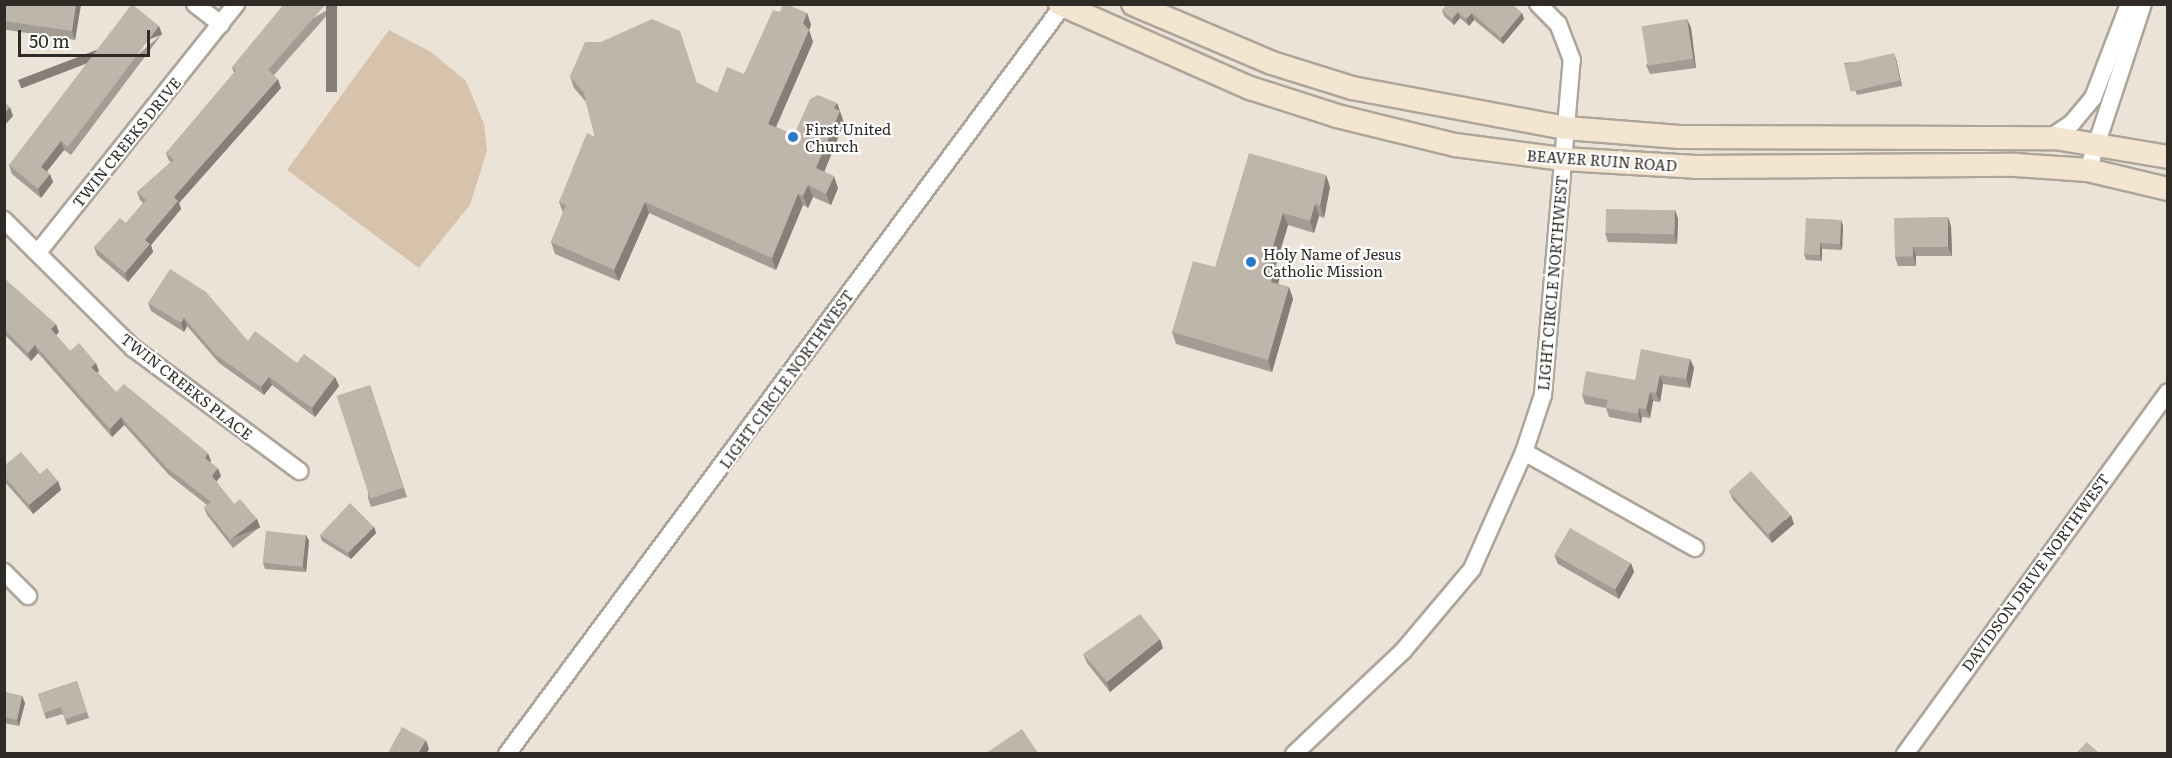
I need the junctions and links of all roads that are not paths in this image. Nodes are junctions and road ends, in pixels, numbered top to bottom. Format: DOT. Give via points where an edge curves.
graph roads {
  1 [pos="195,4"];
  2 [pos="236,4"];
  3 [pos="1133,4"];
  4 [pos="1538,4"];
  5 [pos="2128,4"];
  6 [pos="2143,4"];
  7 [pos="1063,5"];
  8 [pos="221,24"];
  9 [pos="1566,128"];
  10 [pos="2050,138"];
  11 [pos="2095,142"];
  12 [pos="2168,157"];
  13 [pos="1563,159"];
  14 [pos="2088,170"];
  15 [pos="2168,189"];
  16 [pos="4,220"];
  17 [pos="39,251"];
  18 [pos="2168,392"];
  19 [pos="1524,452"];
  20 [pos="298,471"];
  21 [pos="1695,548"];
  22 [pos="4,572"];
  23 [pos="28,596"];
  24 [pos="507,753"];
  25 [pos="1294,753"];
  26 [pos="1905,753"];
  1 -- 8 [label="street"];
  2 -- 8 [label="street, TWIN CREEKS DRIVE"];
  3 -- 9 [label="main road, BEAVER RUIN ROAD" via="1261,58 1352,88"];
  4 -- 9 [label="street, LIGHT CIRCLE NORTHWEST" via="1558,24 1572,60"];
  5 -- 10 [label="street" via="2093,98 2072,123"];
  6 -- 11 [label="street"];
  7 -- 13 [label="main road, BEAVER RUIN ROAD" via="1250,88 1337,116 1455,145"];
  7 -- 24 [label="street, LIGHT CIRCLE NORTHWEST"];
  8 -- 17 [label="street, TWIN CREEKS DRIVE"];
  9 -- 10 [label="main road, BEAVER RUIN ROAD" via="1680,137"];
  9 -- 13 [label="street, LIGHT CIRCLE NORTHWEST"];
  10 -- 11 [label="main road, BEAVER RUIN ROAD"];
  11 -- 12 [label="main road, BEAVER RUIN ROAD"];
  11 -- 14 [label="street"];
  13 -- 14 [label="main road, BEAVER RUIN ROAD" via="1696,167 2015,165"];
  13 -- 19 [label="street, LIGHT CIRCLE NORTHWEST" via="1543,395"];
  14 -- 15 [label="main road, BEAVER RUIN ROAD"];
  16 -- 17 [label="street, TWIN CREEKS PLACE"];
  17 -- 20 [label="street, TWIN CREEKS PLACE" via="133,348"];
  18 -- 26 [label="street, DAVIDSON DRIVE NORTHWEST"];
  19 -- 21 [label="street"];
  19 -- 25 [label="street, LIGHT CIRCLE NORTHWEST" via="1472,569 1402,651"];
  22 -- 23 [label="street"];
}
